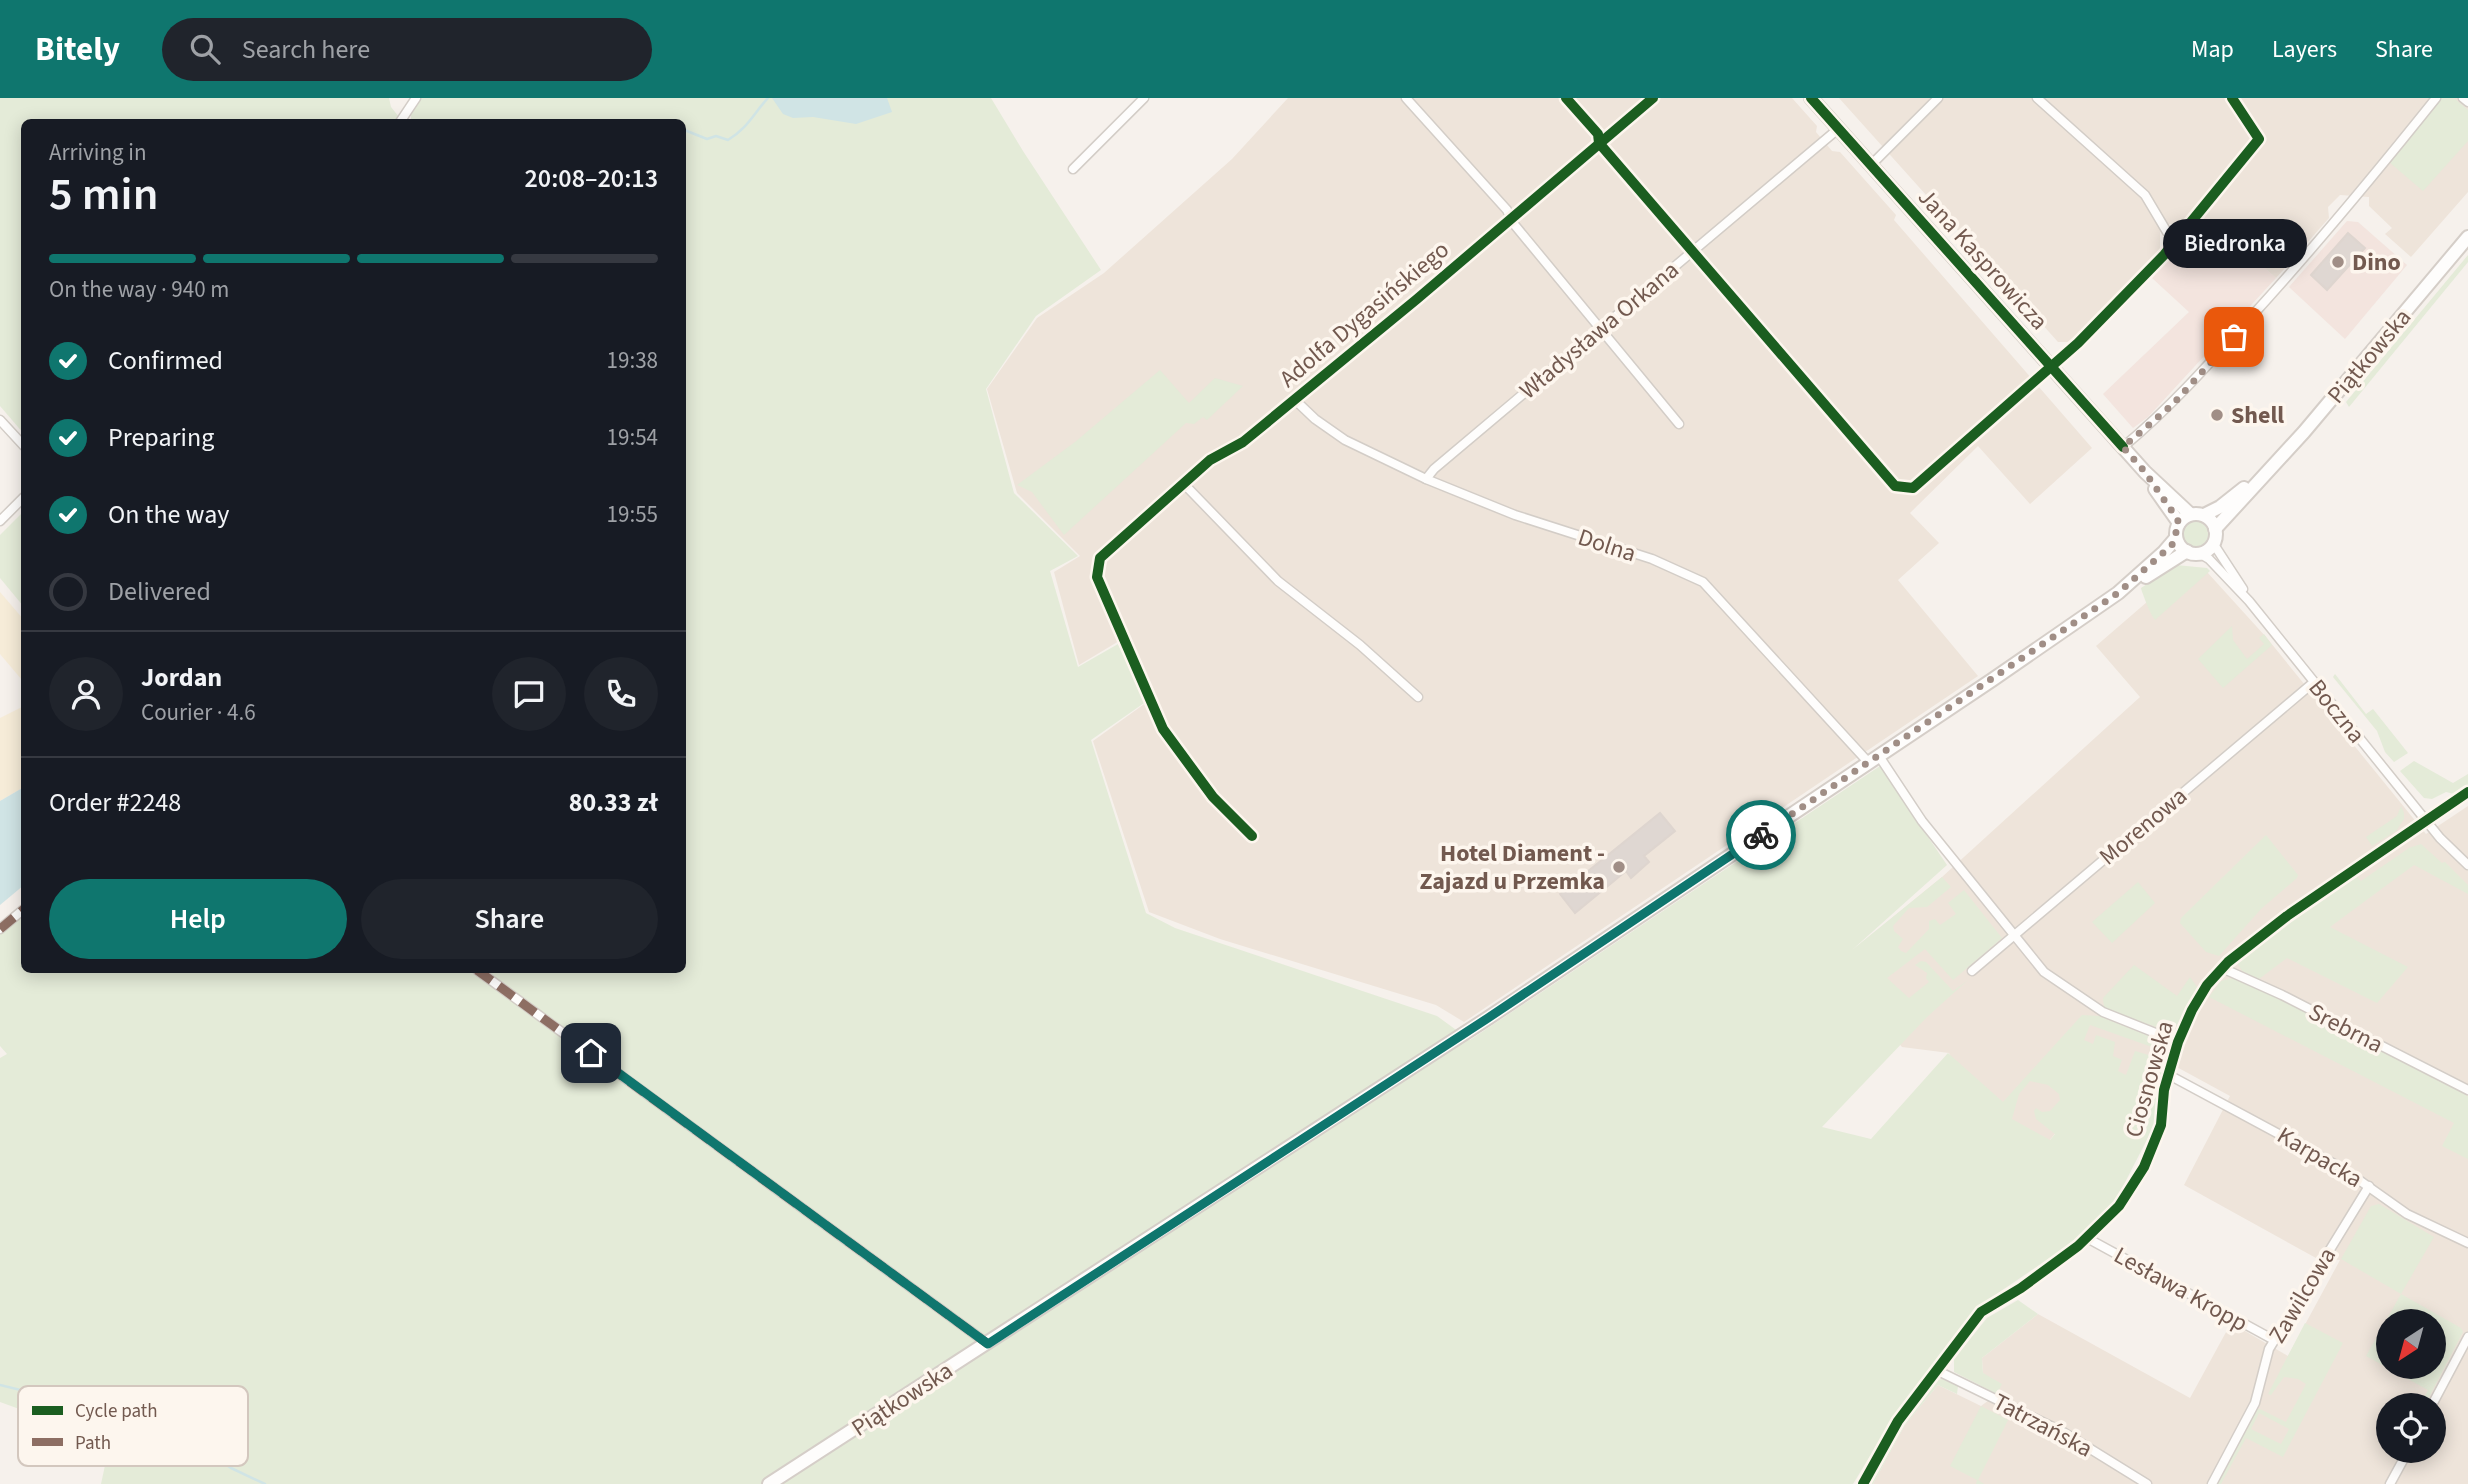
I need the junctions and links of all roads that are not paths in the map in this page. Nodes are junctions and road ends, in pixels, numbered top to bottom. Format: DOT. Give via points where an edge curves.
graph roads {
  1 [pos="1144,98"];
  2 [pos="1406,98"];
  3 [pos="1566,98"];
  4 [pos="1653,98"];
  5 [pos="1811,98"];
  6 [pos="1938,98"];
  7 [pos="2037,98"];
  8 [pos="2232,98"];
  9 [pos="2436,98"];
  10 [pos="2463,98"];
  11 [pos="414,99"];
  12 [pos="2468,102"];
  13 [pos="402,119"];
  14 [pos="1838,129"];
  15 [pos="1598,143"];
  16 [pos="1871,165"];
  17 [pos="1073,169"];
  18 [pos="1510,219"];
  19 [pos="2468,237"];
  20 [pos="2176,240"];
  21 [pos="1692,254"];
  22 [pos="1601,330"];
  23 [pos="2051,366"];
  24 [pos="1294,399"];
  25 [pos="0,420"];
  26 [pos="1679,424"];
  27 [pos="21,443"];
  28 [pos="2123,447"];
  29 [pos="2266,471"];
  30 [pos="2145,472"];
  31 [pos="1426,479"];
  32 [pos="1185,485"];
  33 [pos="21,500"];
  34 [pos="2197,515"];
  35 [pos="0,521"];
  36 [pos="2179,523"];
  37 [pos="2215,528"];
  38 [pos="2176,538"];
  39 [pos="2213,543"];
  40 [pos="2193,552"];
  41 [pos="2118,593"];
  42 [pos="2249,601"];
  43 [pos="2314,682"];
  44 [pos="1418,697"];
  45 [pos="1874,759"];
  46 [pos="2468,792"];
  47 [pos="2426,820"];
  48 [pos="1252,836"];
  49 [pos="2468,865"];
  50 [pos="21,912"];
  51 [pos="0,929"];
  52 [pos="2013,935"];
  53 [pos="2222,968"];
  54 [pos="1972,971"];
  55 [pos="481,973"];
  56 [pos="2178,1042"];
  57 [pos="2169,1075"];
  58 [pos="2468,1090"];
  59 [pos="2369,1186"];
  60 [pos="2087,1238"];
  61 [pos="2468,1243"];
  62 [pos="2468,1337"];
  63 [pos="2274,1340"];
  64 [pos="988,1344"];
  65 [pos="1936,1370"];
  66 [pos="2438,1393"];
  67 [pos="2401,1463"];
  68 [pos="769,1484"];
  69 [pos="1863,1484"];
  70 [pos="2147,1484"];
  71 [pos="2212,1484"];
  72 [pos="2390,1484"];
  1 -- 17 [label="street"];
  2 -- 18 [label="street" via="1507,210"];
  3 -- 15 [label="street" via="1598,134"];
  4 -- 15 [label="street, Adolfa Dygasińskiego"];
  5 -- 14 [label="main road, Jana Kasprowicza"];
  6 -- 16 [label="street"];
  7 -- 20 [label="street" via="2145,195"];
  8 -- 20 [label="street" via="2259,139"];
  9 -- 28 [label="street" via="2348,208 2224,349 2172,405"];
  10 -- 12 [label="street"];
  11 -- 13 [label="street"];
  14 -- 16 [label="main road, Jana Kasprowicza"];
  14 -- 21 [label="street, Władysława Orkana"];
  15 -- 18 [label="street, Adolfa Dygasińskiego"];
  15 -- 21 [label="street"];
  16 -- 23 [label="main road, Jana Kasprowicza"];
  18 -- 22 [label="street"];
  18 -- 24 [label="street, Adolfa Dygasińskiego"];
  19 -- 29 [label="main road, Piątkowska" via="2317,418"];
  20 -- 23 [label="street"];
  21 -- 22 [label="street, Władysława Orkana"];
  21 -- 23 [label="street" via="1895,486 1913,488"];
  22 -- 26 [label="street"];
  22 -- 31 [label="street, Władysława Orkana"];
  23 -- 28 [label="main road, Jana Kasprowicza"];
  24 -- 31 [label="street, Dolna" via="1345,440"];
  24 -- 32 [label="street, Adolfa Dygasińskiego" via="1243,442 1210,460"];
  25 -- 27 [label="street"];
  28 -- 30 [label="main road, Jana Kasprowicza"];
  29 -- 34 [label="main road, Piątkowska" via="2220,507"];
  29 -- 37 [label="main road, Piątkowska"];
  30 -- 34 [label="main road, Jana Kasprowicza"];
  30 -- 36 [label="main road, Jana Kasprowicza"];
  31 -- 45 [label="street, Dolna" via="1515,515 1652,559 1703,582"];
  32 -- 44 [label="street" via="1278,581"];
  32 -- 48 [label="street, Adolfa Dygasińskiego" via="1100,558 1097,577 1163,729 1213,797"];
  33 -- 35 [label="street"];
  34 -- 36 [label="main road"];
  34 -- 37 [label="main road"];
  36 -- 38 [label="main road"];
  37 -- 39 [label="main road"];
  38 -- 40 [label="main road"];
  38 -- 41 [label="main road, Piątkowska"];
  39 -- 40 [label="main road"];
  39 -- 42 [label="street, Boczna"];
  40 -- 41 [label="main road, Piątkowska"];
  40 -- 42 [label="street, Boczna" via="2209,559"];
  41 -- 45 [label="main road, Piątkowska"];
  42 -- 43 [label="street, Boczna"];
  43 -- 47 [label="street, Boczna"];
  43 -- 52 [label="street, Morenowa"];
  45 -- 52 [label="street, Dolna"];
  45 -- 64 [label="main road, Piątkowska"];
  46 -- 47 [label="street, Ciosnowska"];
  47 -- 49 [label="street, Boczna"];
  47 -- 53 [label="street, Ciosnowska" via="2300,906"];
  50 -- 51 [label="street"];
  52 -- 54 [label="street, Morenowa"];
  52 -- 56 [label="street, Dolna" via="2044,972 2076,997"];
  53 -- 56 [label="street, Ciosnowska" via="2192,1010"];
  53 -- 58 [label="street, Srebrna"];
  55 -- 64 [label="street"];
  56 -- 57 [label="street, Ciosnowska"];
  57 -- 59 [label="street, Karpacka"];
  57 -- 60 [label="street, Ciosnowska" via="2161,1125 2144,1167 2119,1206"];
  59 -- 61 [label="street, Karpacka" via="2407,1213"];
  59 -- 63 [label="street, Zawilcowa"];
  60 -- 63 [label="street, Lesława Kropp"];
  60 -- 65 [label="street, Ciosnowska" via="1981,1312"];
  62 -- 66 [label="street"];
  63 -- 71 [label="street, Zawilcowa" via="2255,1403"];
  64 -- 68 [label="main road, Piątkowska"];
  65 -- 69 [label="street, Ciosnowska" via="1898,1421"];
  65 -- 70 [label="street, Tatrzańska" via="2063,1432"];
  67 -- 72 [label="street"];
}
